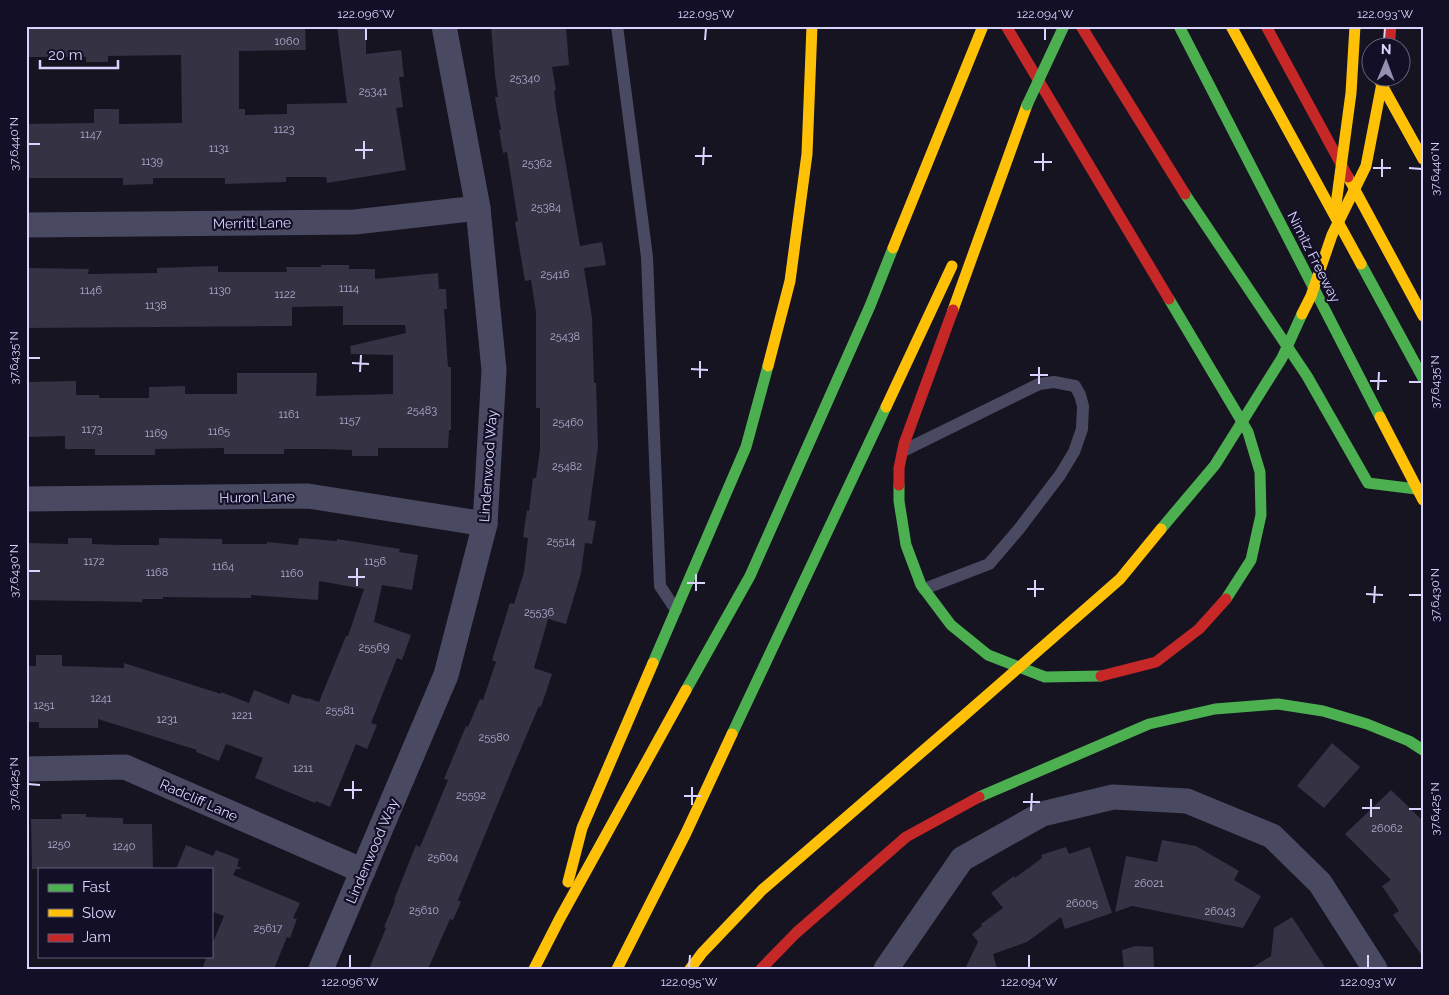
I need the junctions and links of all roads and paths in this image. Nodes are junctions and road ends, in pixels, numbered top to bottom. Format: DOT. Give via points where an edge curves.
graph roads {
  1 [pos="444,26"];
  2 [pos="617,26"];
  3 [pos="812,26"];
  4 [pos="983,26"];
  5 [pos="1006,26"];
  6 [pos="1064,26"];
  7 [pos="1080,26"];
  8 [pos="1179,26"];
  9 [pos="1232,26"];
  10 [pos="1266,26"];
  11 [pos="1351,26"];
  12 [pos="1355,26"];
  13 [pos="1362,47"];
  14 [pos="1381,88"];
  15 [pos="1384,88"];
  16 [pos="1027,105"];
  17 [pos="1423,159"];
  18 [pos="478,208"];
  19 [pos="972,222"];
  20 [pos="26,225"];
  21 [pos="1332,235"];
  22 [pos="956,258"];
  23 [pos="1423,316"];
  24 [pos="1423,378"];
  25 [pos="903,451"];
  26 [pos="1416,489"];
  27 [pos="26,499"];
  28 [pos="1423,500"];
  29 [pos="485,524"];
  30 [pos="924,589"];
  31 [pos="676,610"];
  32 [pos="1423,750"];
  33 [pos="26,768"];
  34 [pos="363,872"];
  35 [pos="559,920"];
  36 [pos="321,969"];
  37 [pos="534,969"];
  38 [pos="617,969"];
  39 [pos="690,969"];
  40 [pos="761,969"];
  41 [pos="886,969"];
  42 [pos="1375,969"];
  1 -- 18 [label="street, Lindenwood Way"];
  2 -- 31 [label="lane" via="647,257 660,586"];
  3 -- 31 [label="highway" via="807,154 790,281 746,447"];
  4 -- 35 [label="highway" via="870,306 750,576"];
  5 -- 30 [label="highway" via="1248,432 1260,472 1261,515 1251,560 1227,598 1199,629 1156,662 1105,676 1045,677 988,655 951,625"];
  6 -- 16 [label="highway, bridge"];
  7 -- 26 [label="highway" via="1201,220 1307,376 1368,483"];
  8 -- 26 [label="highway, Nimitz Freeway"];
  9 -- 24 [label="highway"];
  10 -- 23 [label="highway"];
  11 -- 13 [label="highway"];
  12 -- 21 [label="highway, bridge" via="1351,93"];
  14 -- 21 [label="highway, bridge" via="1366,166"];
  15 -- 17 [label="highway"];
  16 -- 19 [label="highway"];
  16 -- 25 [label="highway"];
  18 -- 20 [label="street, Merritt Lane" via="355,222"];
  18 -- 29 [label="street, Lindenwood Way" via="494,370"];
  21 -- 39 [label="highway, bridge" via="1311,296 1282,358 1215,466 1120,580 762,890"];
  22 -- 38 [label="highway" via="686,833"];
  25 -- 30 [label="highway" via="899,468 899,501 906,546"];
  25 -- 30 [label="lane" via="1039,384 1054,382 1075,386 1080,395 1082,429 1074,452 1019,529 989,564"];
  26 -- 28 [label="highway, Nimitz Freeway"];
  27 -- 29 [label="street, Huron Lane" via="308,496"];
  29 -- 34 [label="street, Lindenwood Way" via="446,675"];
  31 -- 35 [label="highway" via="582,828"];
  32 -- 40 [label="highway" via="1367,724 1323,711 1278,704 1215,709 1149,724 988,792 906,836 796,933"];
  33 -- 34 [label="street, Radcliff Lane" via="125,767"];
  34 -- 36 [label="street, Lindenwood Way"];
  35 -- 37 [label="highway"];
  41 -- 42 [label="street" via="962,859 1042,814 1114,797 1187,801 1272,836 1320,884"];
}
